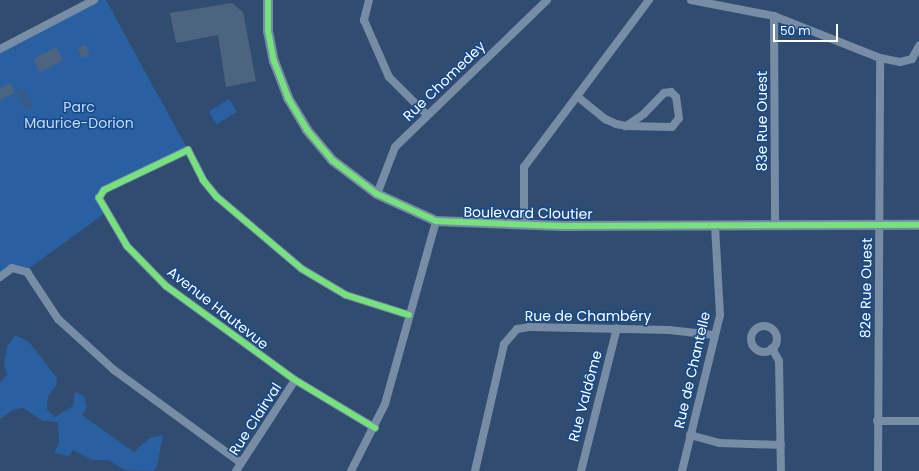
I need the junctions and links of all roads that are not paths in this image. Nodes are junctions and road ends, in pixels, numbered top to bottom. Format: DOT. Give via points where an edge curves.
graph roads {
  1 [pos="94,0"];
  2 [pos="268,0"];
  3 [pos="369,0"];
  4 [pos="547,0"];
  5 [pos="649,0"];
  6 [pos="691,0"];
  7 [pos="774,16"];
  8 [pos="919,46"];
  9 [pos="0,49"];
  10 [pos="880,58"];
  11 [pos="578,97"];
  12 [pos="427,115"];
  13 [pos="626,126"];
  14 [pos="377,194"];
  15 [pos="436,221"];
  16 [pos="524,223"];
  17 [pos="776,225"];
  18 [pos="880,225"];
  19 [pos="919,225"];
  20 [pos="715,226"];
  21 [pos="0,277"];
  22 [pos="409,315"];
  23 [pos="616,328"];
  24 [pos="714,335"];
  25 [pos="772,348"];
  26 [pos="295,380"];
  27 [pos="876,421"];
  28 [pos="919,421"];
  29 [pos="375,428"];
  30 [pos="690,435"];
  31 [pos="781,445"];
  32 [pos="241,463"];
  33 [pos="236,471"];
  34 [pos="351,471"];
  35 [pos="475,471"];
  36 [pos="581,471"];
  37 [pos="682,471"];
  38 [pos="781,471"];
  39 [pos="878,471"];
  1 -- 9 [label="street"];
  2 -- 14 [label="street, Boulevard Cloutier" via="268,31 274,61 288,98 307,130 332,160"];
  3 -- 12 [label="street" via="364,20 389,77"];
  4 -- 12 [label="street, Rue Chomedey"];
  5 -- 11 [label="street"];
  6 -- 7 [label="street"];
  7 -- 10 [label="street"];
  7 -- 17 [label="street, 83e Rue Ouest"];
  8 -- 10 [label="street" via="912,59 900,62"];
  10 -- 18 [label="street, 82e Rue Ouest"];
  11 -- 13 [label="street" via="604,119"];
  11 -- 16 [label="street" via="524,167"];
  12 -- 14 [label="street, Rue Chomedey" via="394,147"];
  13 -- 13 [label="street" via="672,127 678,118 676,97 671,92 664,93 644,114"];
  14 -- 15 [label="street, Boulevard Cloutier"];
  15 -- 16 [label="street, Boulevard Cloutier" via="480,225"];
  15 -- 22 [label="street"];
  16 -- 20 [label="street, Boulevard Cloutier" via="562,226"];
  17 -- 18 [label="street, Boulevard Cloutier"];
  17 -- 20 [label="street, Boulevard Cloutier"];
  18 -- 19 [label="street, Boulevard Cloutier"];
  18 -- 27 [label="street, 82e Rue Ouest"];
  20 -- 24 [label="street, Rue de Chantelle" via="720,315"];
  21 -- 32 [label="street" via="12,268 27,272 58,319 114,370"];
  22 -- 26 [label="street, Avenue Hautevue" via="346,296 302,269 217,197 203,180 188,150 104,190 98,198 100,204 127,246 166,286"];
  22 -- 29 [label="street" via="385,404"];
  23 -- 24 [label="street, Rue de Chambéry"];
  23 -- 35 [label="street, Rue de Chambéry" via="529,327 510,335 501,354"];
  23 -- 36 [label="street, Rue Valdôme"];
  24 -- 30 [label="street, Rue de Chantelle"];
  25 -- 31 [label="street" via="779,361"];
  26 -- 29 [label="street, Avenue Hautevue"];
  26 -- 32 [label="street, Rue Clairval"];
  27 -- 28 [label="street"];
  27 -- 39 [label="street, 82e Rue Ouest"];
  29 -- 34 [label="street"];
  30 -- 31 [label="street" via="719,443"];
  30 -- 37 [label="street, Rue de Chantelle"];
  31 -- 38 [label="street"];
  32 -- 33 [label="street, Rue Clairval"];
}
